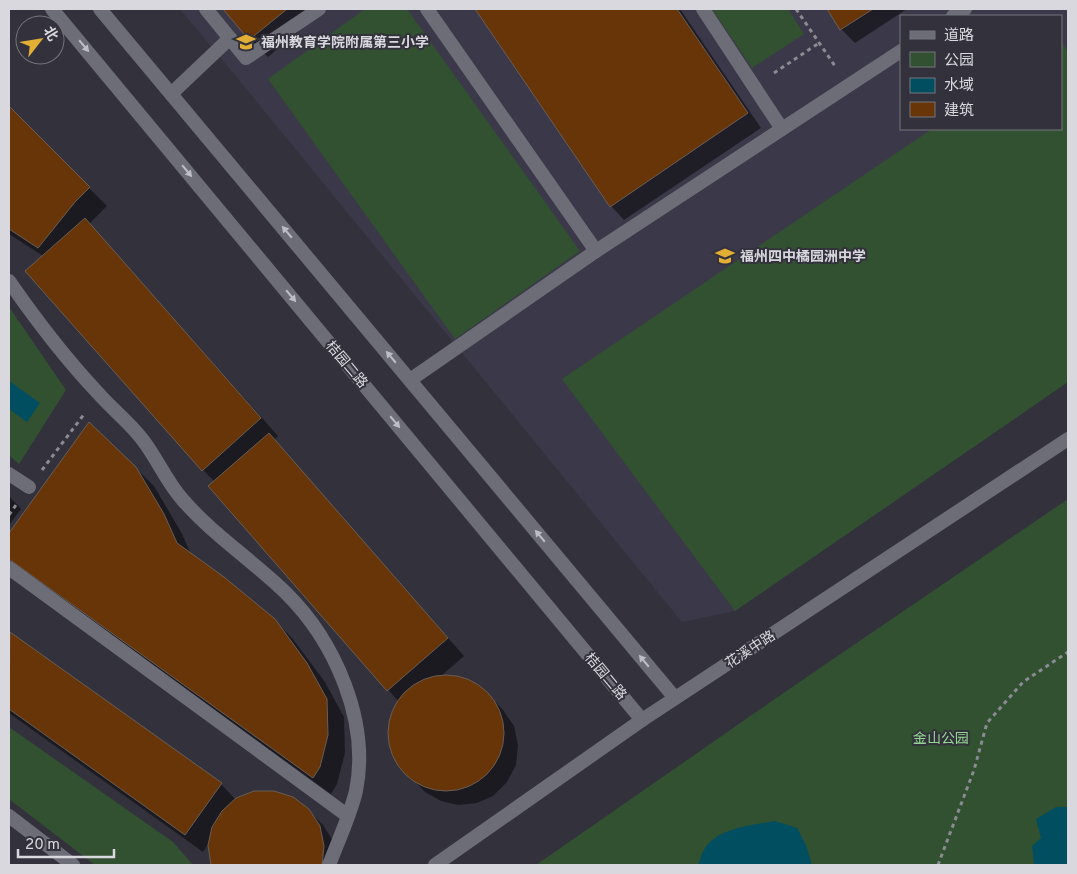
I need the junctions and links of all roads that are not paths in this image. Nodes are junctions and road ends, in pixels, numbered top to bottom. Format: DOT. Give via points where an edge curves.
graph roads {
  1 [pos="52,9"];
  2 [pos="100,9"];
  3 [pos="206,9"];
  4 [pos="319,9"];
  5 [pos="427,9"];
  6 [pos="703,9"];
  7 [pos="230,38"];
  8 [pos="900,52"];
  9 [pos="171,94"];
  10 [pos="782,129"];
  11 [pos="596,251"];
  12 [pos="9,281"];
  13 [pos="410,380"];
  14 [pos="1068,439"];
  15 [pos="9,474"];
  16 [pos="29,487"];
  17 [pos="9,568"];
  18 [pos="675,698"];
  19 [pos="642,720"];
  20 [pos="9,816"];
  21 [pos="348,816"];
  22 [pos="73,865"];
  23 [pos="329,865"];
  24 [pos="435,865"];
  1 -- 19 [label="street, 桔园二路, one-way"];
  2 -- 9 [label="street"];
  3 -- 7 [label="street"];
  4 -- 7 [label="street" via="246,58"];
  5 -- 11 [label="street"];
  6 -- 10 [label="street"];
  7 -- 9 [label="street"];
  8 -- 10 [label="street"];
  13 -- 9 [label="street, one-way"];
  10 -- 11 [label="street"];
  11 -- 13 [label="street"];
  12 -- 21 [label="street" via="55,345 143,439 181,498 286,593 314,624 330,649 353,707 359,736 360,763"];
  18 -- 13 [label="street, one-way"];
  14 -- 18 [label="street, 花溪中路"];
  15 -- 16 [label="street"];
  17 -- 21 [label="street"];
  18 -- 19 [label="street, 花溪中路"];
  19 -- 24 [label="street, 花溪中路"];
  20 -- 22 [label="street"];
  21 -- 23 [label="street"];
}
